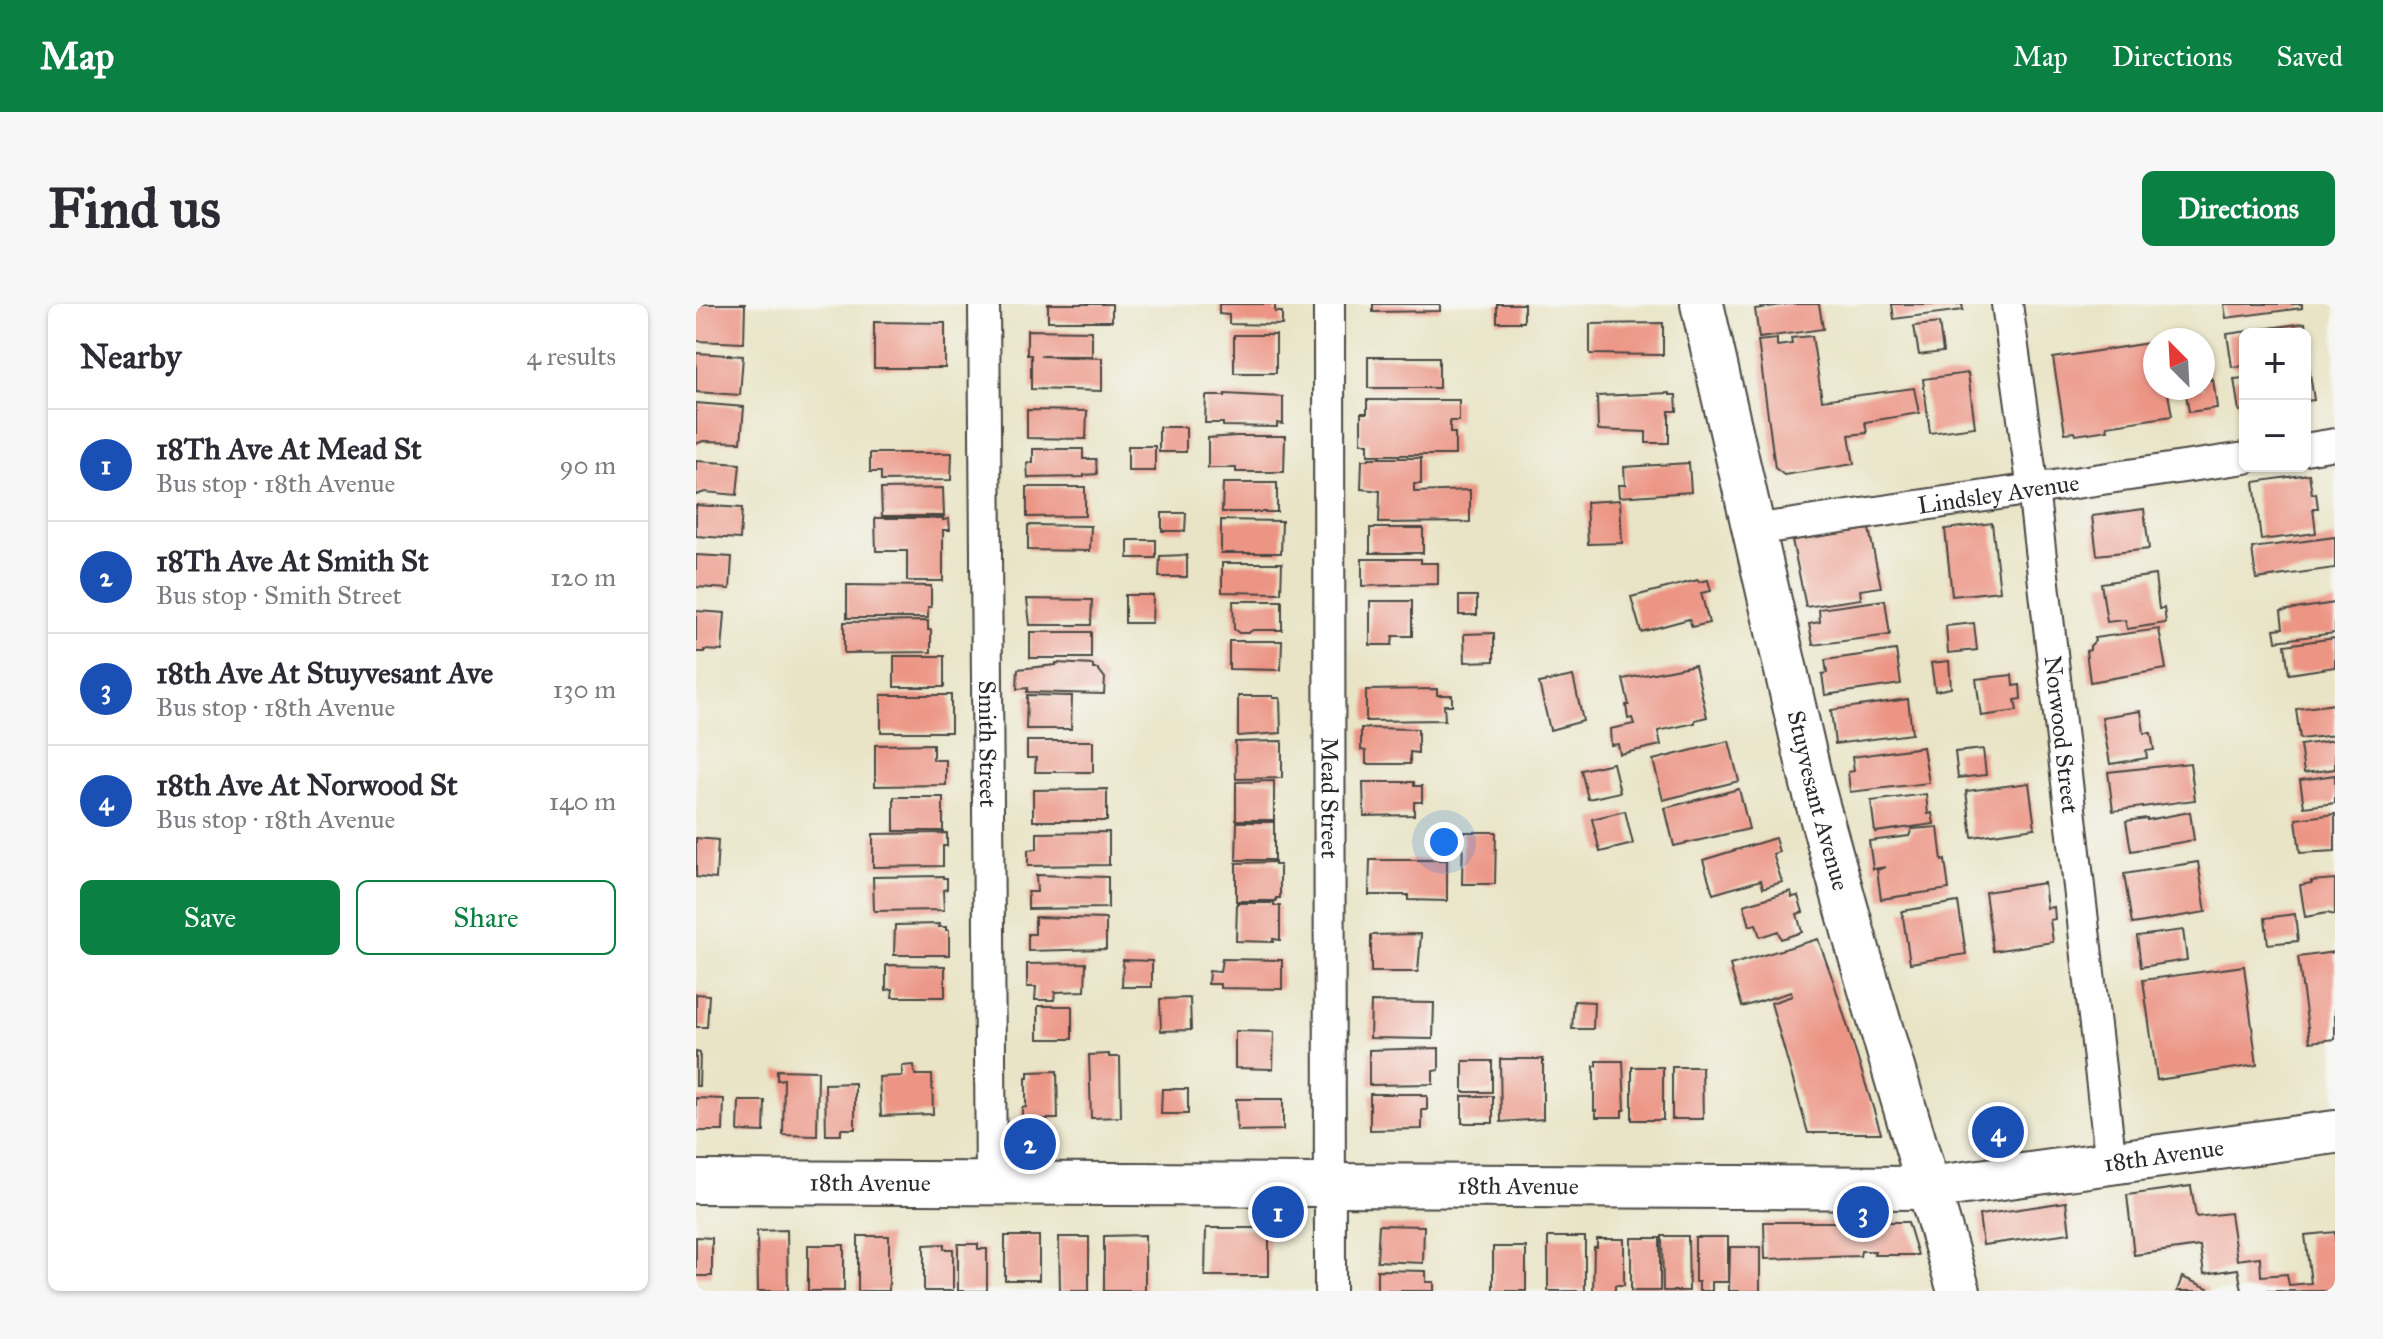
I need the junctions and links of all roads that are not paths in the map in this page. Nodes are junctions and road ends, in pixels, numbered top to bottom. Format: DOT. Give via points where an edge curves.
graph roads {
  1 [pos="984,304"];
  2 [pos="1329,304"];
  3 [pos="1702,304"];
  4 [pos="2007,304"];
  5 [pos="2335,444"];
  6 [pos="2311,448"];
  7 [pos="2239,459"];
  8 [pos="2033,489"];
  9 [pos="1753,530"];
  10 [pos="2335,1132"];
  11 [pos="2111,1164"];
  12 [pos="696,1182"];
  13 [pos="991,1183"];
  14 [pos="1330,1185"];
  15 [pos="1929,1188"];
  16 [pos="1330,1291"];
  17 [pos="1959,1291"];
  1 -- 13 [label="street, Smith Street"];
  2 -- 14 [label="street, Mead Street"];
  3 -- 9 [label="main road, Stuyvesant Avenue"];
  4 -- 8 [label="street, Norwood Street"];
  5 -- 6 [label="street"];
  7 -- 8 [label="street, Lindsley Avenue"];
  8 -- 9 [label="street, Lindsley Avenue"];
  8 -- 11 [label="street, Norwood Street"];
  9 -- 15 [label="main road, Stuyvesant Avenue" via="1812,784"];
  10 -- 11 [label="main road, 18th Avenue"];
  11 -- 15 [label="main road, 18th Avenue"];
  12 -- 13 [label="main road, 18th Avenue"];
  13 -- 14 [label="main road, 18th Avenue"];
  14 -- 15 [label="main road, 18th Avenue"];
  14 -- 16 [label="street, Mead Street"];
  15 -- 17 [label="main road, Stuyvesant Avenue"];
}
